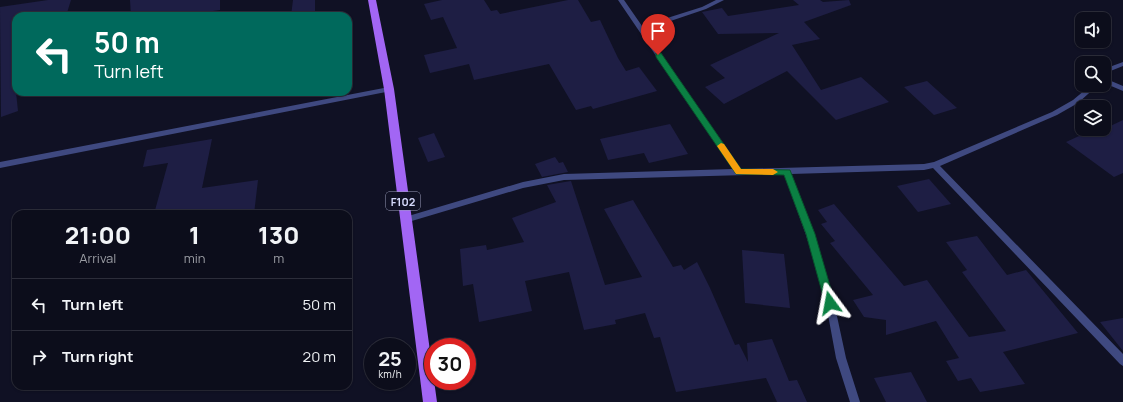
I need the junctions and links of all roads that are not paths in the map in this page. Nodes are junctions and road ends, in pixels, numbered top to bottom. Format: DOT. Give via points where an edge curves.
graph roads {
  1 [pos="372,0"];
  2 [pos="620,0"];
  3 [pos="721,0"];
  4 [pos="640,29"];
  5 [pos="1123,64"];
  6 [pos="1111,69"];
  7 [pos="1111,83"];
  8 [pos="389,89"];
  9 [pos="1123,89"];
  10 [pos="1088,92"];
  11 [pos="935,164"];
  12 [pos="0,165"];
  13 [pos="739,172"];
  14 [pos="787,172"];
  15 [pos="405,220"];
  16 [pos="1123,361"];
  17 [pos="430,402"];
  18 [pos="855,402"];
  1 -- 8 [label="main road, F102"];
  2 -- 4 [label="street"];
  3 -- 4 [label="street"];
  4 -- 13 [label="street"];
  5 -- 6 [label="street"];
  7 -- 9 [label="street"];
  8 -- 12 [label="street"];
  8 -- 15 [label="main road, F102"];
  10 -- 11 [label="street" via="1064,109 1040,121"];
  11 -- 14 [label="street" via="896,169"];
  11 -- 16 [label="street"];
  13 -- 14 [label="street"];
  13 -- 15 [label="street" via="564,177 523,185"];
  14 -- 18 [label="street" via="826,286 841,358"];
  15 -- 17 [label="main road, F102"];
}
